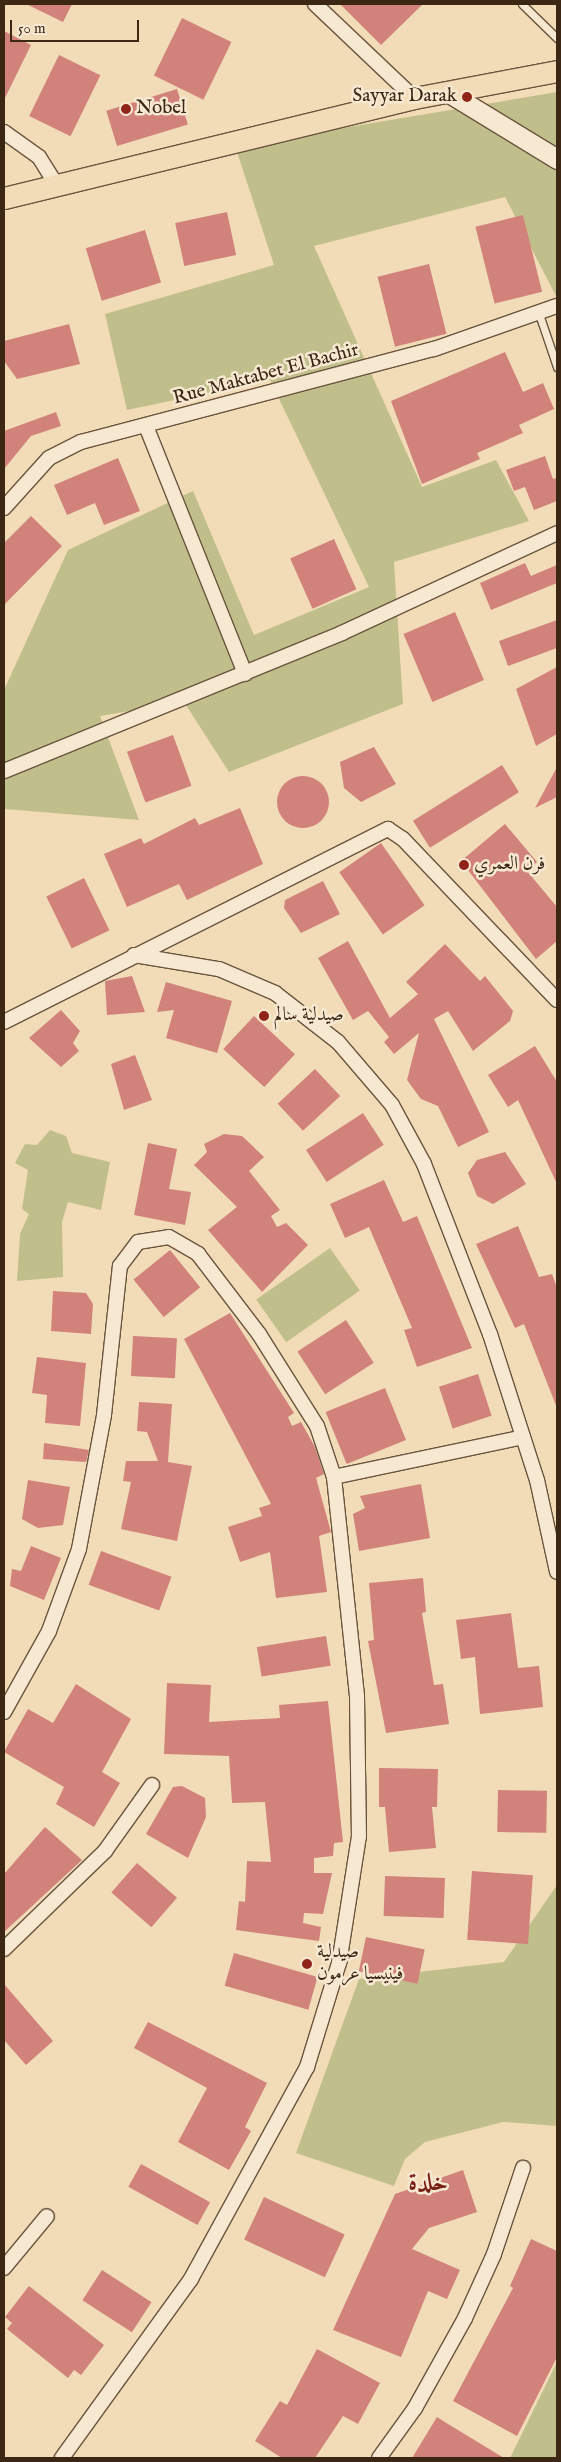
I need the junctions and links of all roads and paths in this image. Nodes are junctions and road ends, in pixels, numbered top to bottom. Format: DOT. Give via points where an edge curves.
graph roads {
  1 [pos="312,4"];
  2 [pos="522,4"];
  3 [pos="557,38"];
  4 [pos="557,71"];
  5 [pos="450,93"];
  6 [pos="414,98"];
  7 [pos="4,132"];
  8 [pos="557,159"];
  9 [pos="55,183"];
  10 [pos="4,198"];
  11 [pos="557,306"];
  12 [pos="539,314"];
  13 [pos="557,367"];
  14 [pos="146,426"];
  15 [pos="4,508"];
  16 [pos="557,533"];
  17 [pos="245,674"];
  18 [pos="4,771"];
  19 [pos="134,955"];
  20 [pos="557,1000"];
  21 [pos="4,1022"];
  22 [pos="524,1437"];
  23 [pos="334,1477"];
  24 [pos="557,1572"];
  25 [pos="4,1712"];
  26 [pos="152,1785"];
  27 [pos="4,1949"];
  28 [pos="523,2168"];
  29 [pos="47,2216"];
  30 [pos="4,2268"];
  31 [pos="62,2458"];
  32 [pos="379,2458"];
  1 -- 6 [label="street"];
  2 -- 3 [label="lane"];
  4 -- 5 [label="main road"];
  5 -- 6 [label="main road"];
  5 -- 8 [label="street"];
  6 -- 9 [label="main road"];
  7 -- 9 [label="street" via="39,157"];
  9 -- 10 [label="main road"];
  11 -- 12 [label="street, Rue Maktabet El Bachir"];
  12 -- 13 [label="lane"];
  12 -- 14 [label="street, Rue Maktabet El Bachir" via="434,349"];
  14 -- 15 [label="street, Rue Maktabet El Bachir" via="62,450 26,478"];
  14 -- 17 [label="street"];
  16 -- 17 [label="street"];
  17 -- 18 [label="street"];
  19 -- 20 [label="street" via="388,829 403,839"];
  19 -- 21 [label="street"];
  19 -- 22 [label="street" via="219,969 274,993 338,1042 392,1105 424,1164 487,1326"];
  22 -- 23 [label="street"];
  22 -- 24 [label="street"];
  23 -- 25 [label="street" via="317,1426 285,1373 198,1254 169,1237 138,1242 120,1266 104,1415 79,1549 49,1631"];
  23 -- 31 [label="street" via="357,1696 360,1778 350,1912 328,2007 307,2066 191,2279"];
  26 -- 27 [label="street" via="105,1851"];
  28 -- 32 [label="street" via="480,2287 431,2381"];
  29 -- 30 [label="street"];
}
